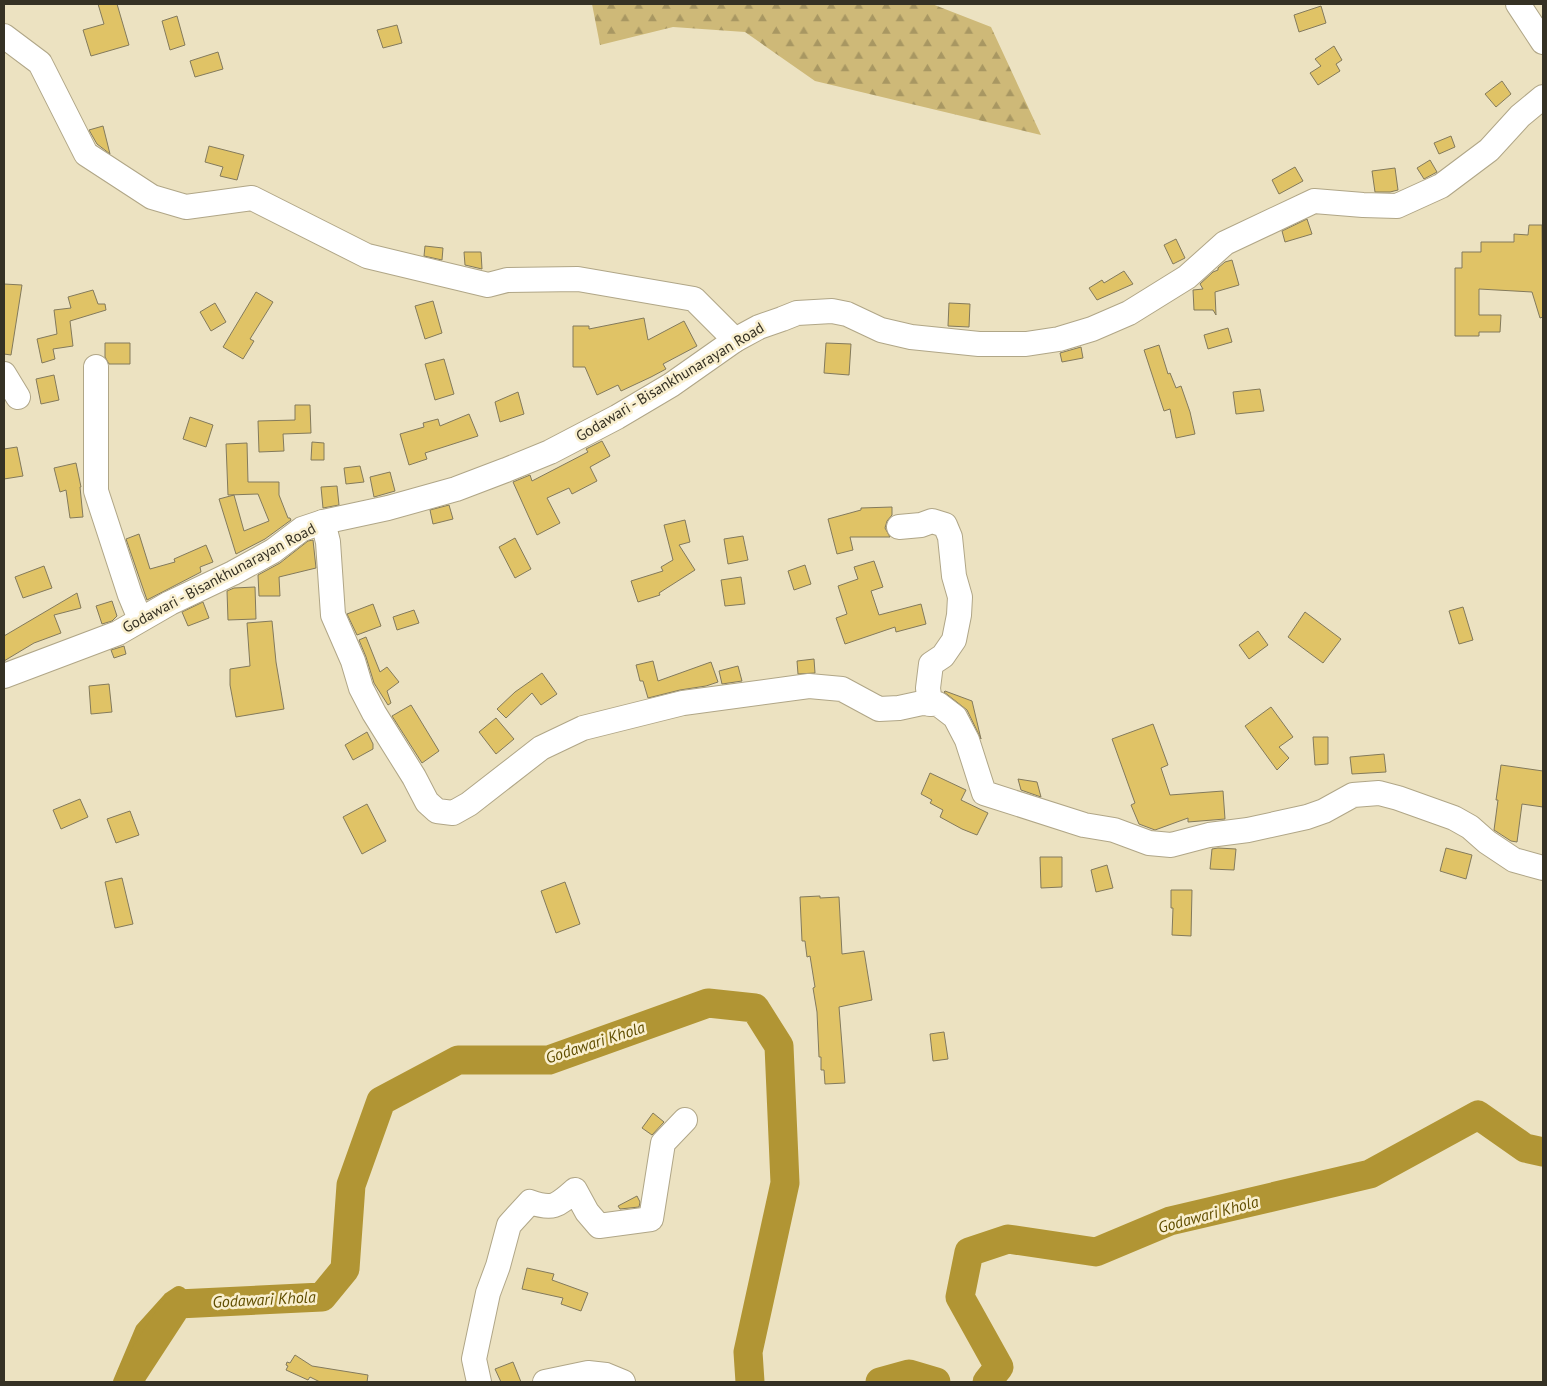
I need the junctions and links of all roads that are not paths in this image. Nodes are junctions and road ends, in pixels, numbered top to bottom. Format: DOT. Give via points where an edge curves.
graph roads {
  1 [pos="1518,4"];
  2 [pos="4,36"];
  3 [pos="1543,42"];
  4 [pos="1543,97"];
  5 [pos="735,340"];
  6 [pos="96,366"];
  7 [pos="4,374"];
  8 [pos="18,397"];
  9 [pos="322,522"];
  10 [pos="899,527"];
  11 [pos="140,619"];
  12 [pos="4,676"];
  13 [pos="930,704"];
  14 [pos="1543,868"];
  15 [pos="685,1120"];
  16 [pos="479,1382"];
  17 [pos="545,1382"];
  18 [pos="622,1382"];
  1 -- 3 [label="street"];
  2 -- 5 [label="street" via="40,64 86,154 152,198 186,207 252,198 367,256 488,285 507,280 578,279 694,299"];
  4 -- 5 [label="street, Godawari - Bisankhunarayan Road" via="1520,116 1489,150 1441,186 1397,206 1314,201 1225,243 1187,277 1129,313 1084,332 1026,344 979,344 911,337 881,330 847,314 832,311 797,314"];
  5 -- 9 [label="street, Godawari - Bisankhunarayan Road" via="625,412 550,452 456,489"];
  6 -- 11 [label="street" via="96,491"];
  7 -- 8 [label="street"];
  9 -- 11 [label="street, Godawari - Bisankhunarayan Road" via="302,529 273,551"];
  9 -- 13 [label="street" via="328,542 333,615 353,661 360,688 427,802 437,811 453,813 469,804 541,748 583,728 683,703 809,686 842,689 879,709"];
  10 -- 13 [label="street" via="932,521 945,525 950,537 960,597 959,616 954,640 944,656 931,664"];
  11 -- 12 [label="street, Godawari - Bisankhunarayan Road" via="111,636"];
  13 -- 14 [label="street" via="938,704 955,717 967,740 984,793 1149,843 1171,844 1248,830 1307,817 1354,795 1379,793 1454,818 1470,826 1514,860"];
  15 -- 16 [label="street" via="662,1144 651,1220 599,1226 586,1212 575,1190 562,1202 545,1207 530,1202 509,1225 488,1293 474,1358"];
  17 -- 18 [label="street" via="588,1373 606,1375"];
}
